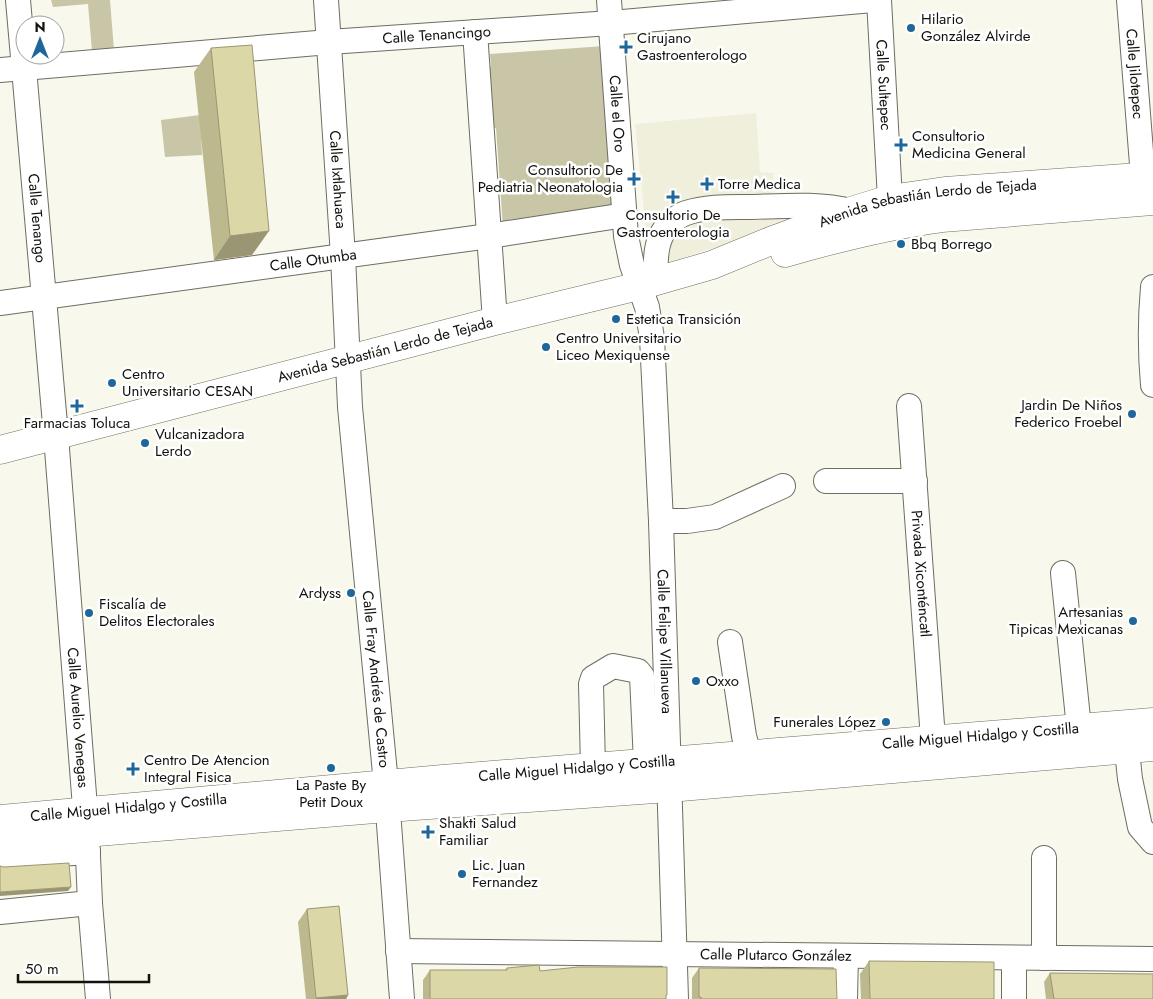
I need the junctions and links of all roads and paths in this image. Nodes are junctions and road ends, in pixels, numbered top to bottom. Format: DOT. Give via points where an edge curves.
graph roads {
  1 [pos="18,0"];
  2 [pos="326,0"];
  3 [pos="873,0"];
  4 [pos="879,0"];
  5 [pos="1128,0"];
  6 [pos="610,12"];
  7 [pos="475,32"];
  8 [pos="329,42"];
  9 [pos="24,68"];
  10 [pos="0,70"];
  11 [pos="1150,185"];
  12 [pos="890,199"];
  13 [pos="851,211"];
  14 [pos="626,215"];
  15 [pos="489,236"];
  16 [pos="343,256"];
  17 [pos="712,265"];
  18 [pos="647,283"];
  19 [pos="1153,287"];
  20 [pos="45,297"];
  21 [pos="0,303"];
  22 [pos="496,321"];
  23 [pos="348,360"];
  24 [pos="1153,385"];
  25 [pos="909,406"];
  26 [pos="56,436"];
  27 [pos="0,450"];
  28 [pos="826,481"];
  29 [pos="914,481"];
  30 [pos="783,486"];
  31 [pos="661,521"];
  32 [pos="1063,573"];
  33 [pos="730,642"];
  34 [pos="1153,722"];
  35 [pos="1079,728"];
  36 [pos="933,739"];
  37 [pos="1140,749"];
  38 [pos="749,754"];
  39 [pos="657,762"];
  40 [pos="593,767"];
  41 [pos="669,788"];
  42 [pos="387,796"];
  43 [pos="0,819"];
  44 [pos="87,832"];
  45 [pos="0,840"];
  46 [pos="1153,842"];
  47 [pos="0,858"];
  48 [pos="1044,858"];
  49 [pos="90,903"];
  50 [pos="0,912"];
  51 [pos="398,951"];
  52 [pos="675,954"];
  53 [pos="846,956"];
  54 [pos="1014,958"];
  55 [pos="1044,958"];
  56 [pos="1153,959"];
  57 [pos="98,999"];
  58 [pos="402,999"];
  59 [pos="676,999"];
  60 [pos="845,999"];
  61 [pos="1014,999"];
  1 -- 9 [label="street, Calle Tenango"];
  2 -- 8 [label="street, Calle Ixtlahuaca"];
  3 -- 6 [label="street, Calle Tenancingo"];
  4 -- 12 [label="street, Calle Sultepec"];
  5 -- 11 [label="street, Calle Jilotepec"];
  6 -- 7 [label="street, Calle Tenancingo"];
  6 -- 14 [label="street, Calle el Oro"];
  7 -- 8 [label="street, Calle Tenancingo"];
  7 -- 15 [label="street"];
  8 -- 9 [label="street, Calle Tenancingo"];
  8 -- 16 [label="street, Calle Ixtlahuaca"];
  9 -- 10 [label="street, Calle Tenancingo"];
  9 -- 20 [label="street, Calle Tenango"];
  11 -- 12 [label="main road, Avenida Sebastián Lerdo de Tejada" via="945,191"];
  11 -- 17 [label="main road, Avenida Sebastián Lerdo de Tejada" via="923,220 784,254"];
  12 -- 13 [label="main road, Avenida Sebastián Lerdo de Tejada"];
  13 -- 17 [label="main road, Avenida Sebastián Lerdo de Tejada"];
  13 -- 18 [label="street" via="811,205 721,208 686,213 669,225 656,246"];
  14 -- 15 [label="street, Calle Otumba"];
  14 -- 18 [label="street, Calle el Oro" via="628,251"];
  15 -- 16 [label="street, Calle Otumba"];
  15 -- 22 [label="street"];
  16 -- 20 [label="street, Calle Otumba"];
  16 -- 23 [label="street, Calle Ixtlahuaca"];
  17 -- 18 [label="main road, Avenida Sebastián Lerdo de Tejada"];
  18 -- 22 [label="main road, Avenida Sebastián Lerdo de Tejada"];
  18 -- 31 [label="street, Calle Felipe Villanueva"];
  19 -- 24 [label="street" via="1150,357"];
  20 -- 21 [label="street, Calle Otumba"];
  20 -- 26 [label="street, Calle Tenango"];
  22 -- 23 [label="main road, Avenida Sebastián Lerdo de Tejada"];
  23 -- 26 [label="main road, Avenida Sebastián Lerdo de Tejada"];
  23 -- 42 [label="street, Calle Fray Andrés de Castro"];
  25 -- 29 [label="street, Privada Xiconténcatl"];
  26 -- 27 [label="main road, Avenida Sebastián Lerdo de Tejada"];
  26 -- 44 [label="street, Calle Aurelio Venegas"];
  28 -- 29 [label="street"];
  29 -- 36 [label="street, Privada Xiconténcatl"];
  30 -- 31 [label="street" via="715,517"];
  31 -- 39 [label="street, Calle Felipe Villanueva"];
  32 -- 35 [label="street"];
  33 -- 38 [label="street"];
  34 -- 35 [label="main road, Calle Miguel Hidalgo y Costilla"];
  35 -- 36 [label="main road, Calle Miguel Hidalgo y Costilla"];
  36 -- 38 [label="main road, Calle Miguel Hidalgo y Costilla"];
  37 -- 41 [label="main road, Calle Miguel Hidalgo y Costilla"];
  37 -- 46 [label="street" via="1130,779 1140,827"];
  38 -- 39 [label="main road, Calle Miguel Hidalgo y Costilla"];
  39 -- 40 [label="main road, Calle Miguel Hidalgo y Costilla"];
  39 -- 40 [label="street" via="642,676 638,670 613,666 593,678 591,684"];
  39 -- 41 [label="street, Calle Felipe Villanueva"];
  40 -- 42 [label="main road, Calle Miguel Hidalgo y Costilla"];
  41 -- 42 [label="main road, Calle Miguel Hidalgo y Costilla"];
  41 -- 52 [label="street, Calle Felipe Villanueva"];
  42 -- 44 [label="main road, Calle Miguel Hidalgo y Costilla"];
  42 -- 51 [label="street, Calle Fray Andrés de Castro"];
  43 -- 44 [label="main road, Calle Miguel Hidalgo y Costilla"];
  44 -- 45 [label="main road, Calle Miguel Hidalgo y Costilla"];
  44 -- 47 [label="street"];
  44 -- 49 [label="street, Calle Aurelio Venegas"];
  48 -- 55 [label="street"];
  49 -- 50 [label="street"];
  49 -- 57 [label="street, Calle Aurelio Venegas"];
  51 -- 52 [label="street, Calle Plutarco González"];
  51 -- 58 [label="street, Calle Fray Andrés de Castro"];
  52 -- 53 [label="street, Calle Plutarco González"];
  52 -- 59 [label="street, Calle Felipe Villanueva"];
  53 -- 54 [label="street, Calle Plutarco González"];
  53 -- 60 [label="street"];
  54 -- 55 [label="street, Calle Plutarco González"];
  54 -- 61 [label="street"];
  55 -- 56 [label="street, Calle Plutarco González"];
}
